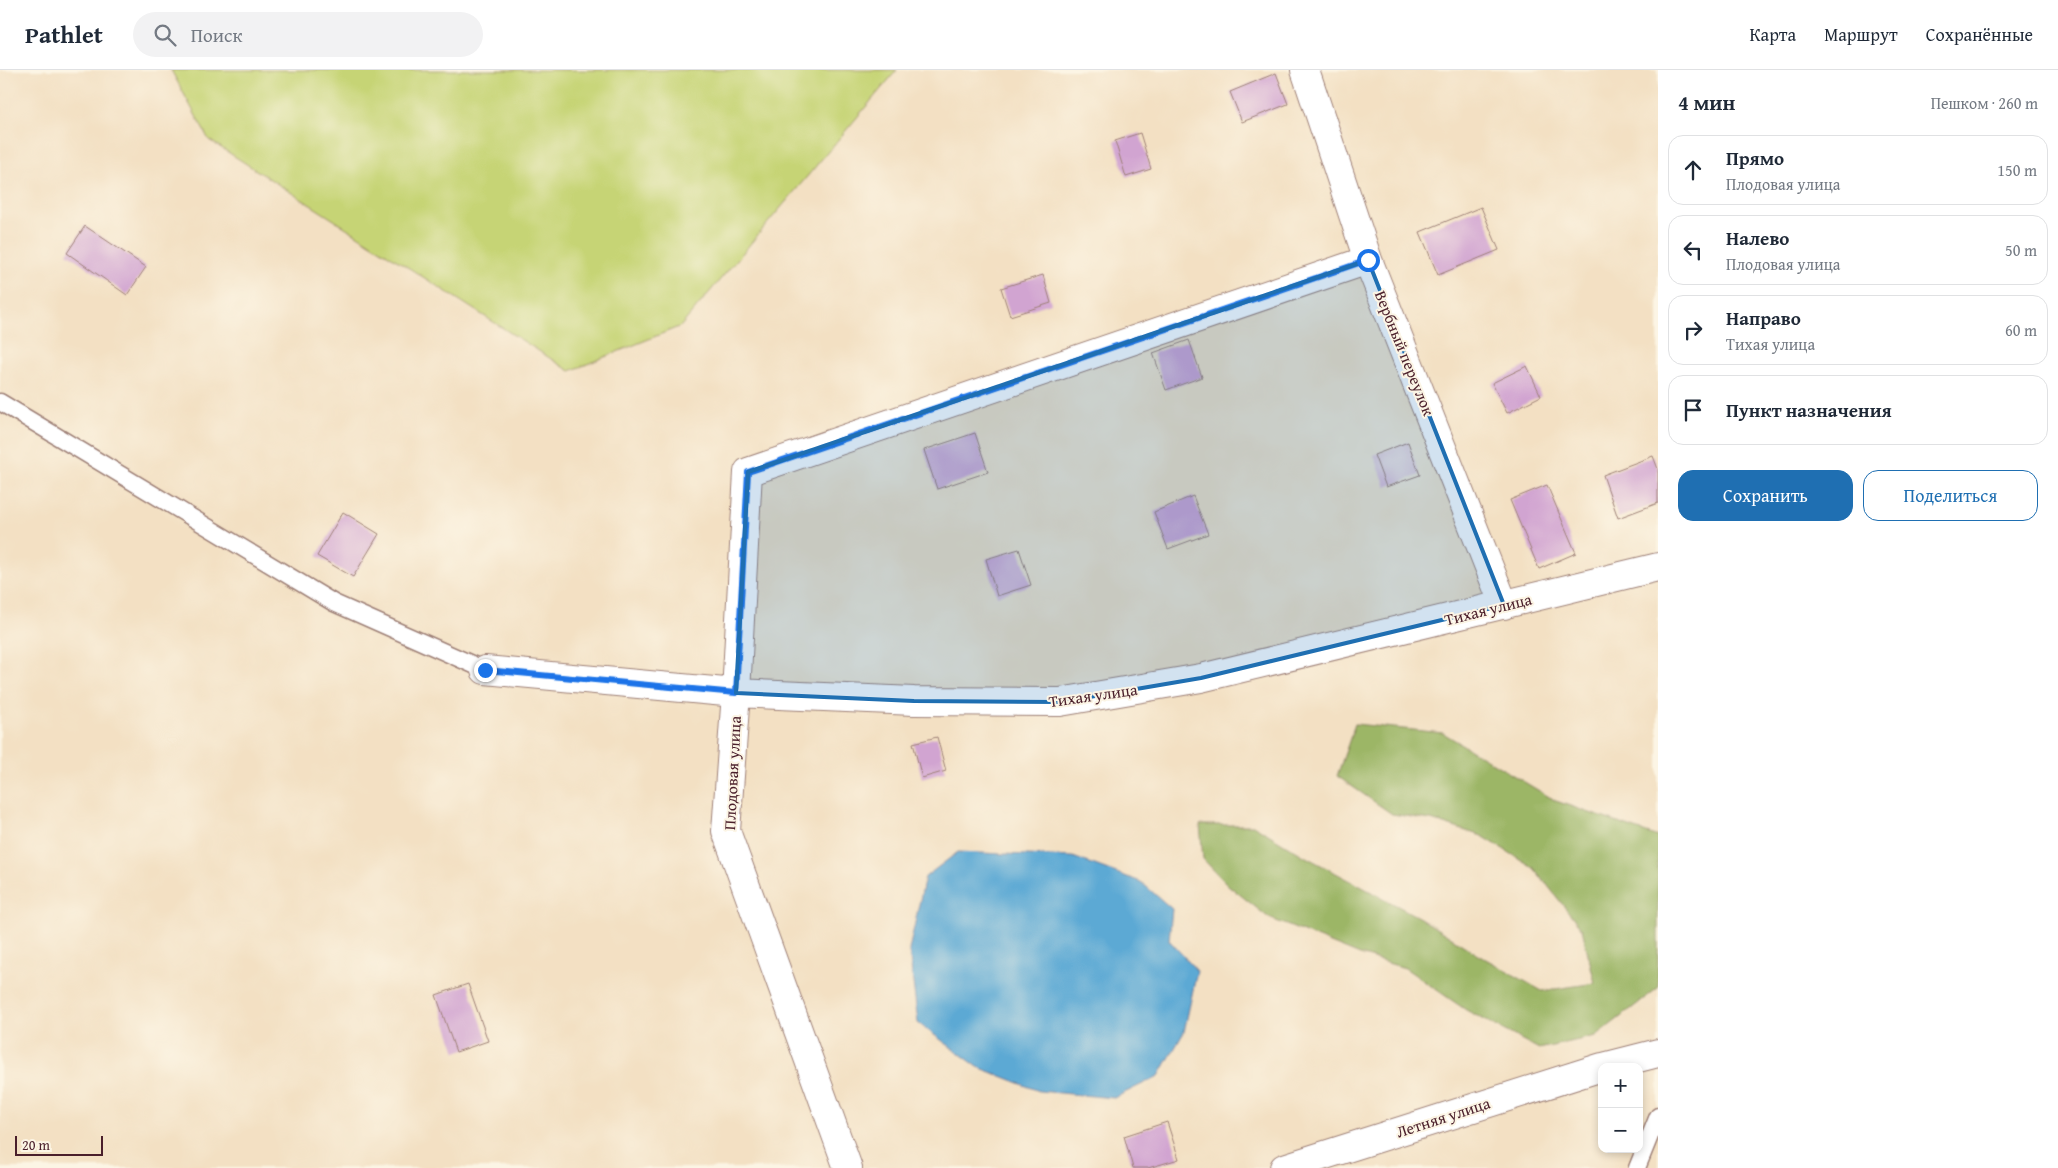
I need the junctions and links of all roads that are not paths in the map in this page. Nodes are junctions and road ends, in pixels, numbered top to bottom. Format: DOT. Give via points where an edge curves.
graph roads {
  1 [pos="1305,70"];
  2 [pos="1368,260"];
  3 [pos="0,402"];
  4 [pos="1658,567"];
  5 [pos="1504,605"];
  6 [pos="485,670"];
  7 [pos="736,693"];
  8 [pos="1658,1053"];
  9 [pos="1618,1063"];
  10 [pos="1598,1068"];
  11 [pos="1658,1116"];
  12 [pos="848,1168"];
  13 [pos="1284,1168"];
  14 [pos="1636,1168"];
  1 -- 2 [label="street, Вербный переулок"];
  2 -- 5 [label="street, Вербный переулок"];
  2 -- 7 [label="street, Плодовая улица" via="748,472"];
  3 -- 6 [label="lane" via="334,603"];
  4 -- 5 [label="street, Тихая улица"];
  5 -- 7 [label="street, Тихая улица" via="1201,678 1060,702 914,702"];
  6 -- 7 [label="street, Тихая улица"];
  7 -- 12 [label="street, Плодовая улица" via="726,831"];
  8 -- 9 [label="street, Летняя улица"];
  10 -- 13 [label="street, Летняя улица"];
  11 -- 14 [label="lane"];
}
